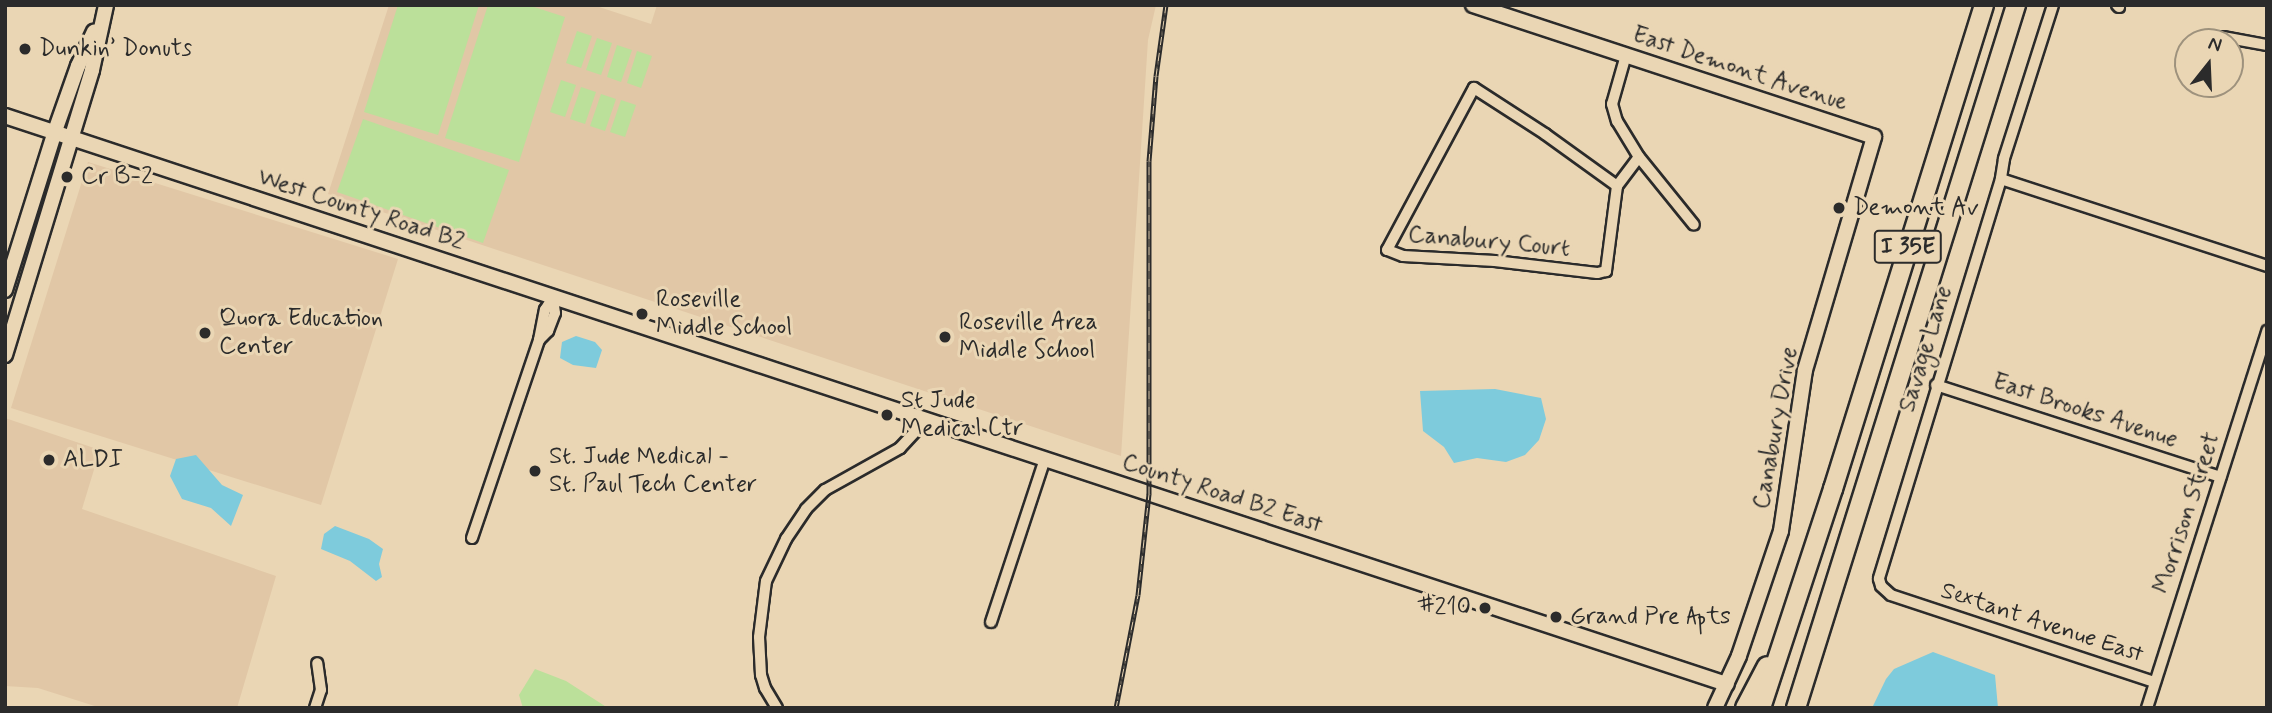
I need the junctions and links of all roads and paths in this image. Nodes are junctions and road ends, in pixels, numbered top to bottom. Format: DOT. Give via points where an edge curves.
graph roads {
  1 [pos="1473,5"];
  2 [pos="1984,5"];
  3 [pos="2016,5"];
  4 [pos="2053,5"];
  5 [pos="106,6"];
  6 [pos="2244,41"];
  7 [pos="2267,45"];
  8 [pos="1626,55"];
  9 [pos="5,116"];
  10 [pos="55,131"];
  11 [pos="71,136"];
  12 [pos="1874,137"];
  13 [pos="1639,157"];
  14 [pos="2001,179"];
  15 [pos="1617,186"];
  16 [pos="1694,225"];
  17 [pos="2267,266"];
  18 [pos="9,267"];
  19 [pos="29,273"];
  20 [pos="5,290"];
  21 [pos="553,297"];
  22 [pos="2267,331"];
  23 [pos="703,347"];
  24 [pos="5,355"];
  25 [pos="1936,385"];
  26 [pos="925,421"];
  27 [pos="1045,459"];
  28 [pos="2220,477"];
  29 [pos="472,538"];
  30 [pos="1917,604"];
  31 [pos="991,622"];
  32 [pos="1820,630"];
  33 [pos="1779,649"];
  34 [pos="317,663"];
  35 [pos="2154,682"];
  36 [pos="1727,684"];
  37 [pos="315,708"];
  38 [pos="777,708"];
  39 [pos="1715,708"];
  40 [pos="1745,708"];
  41 [pos="1760,708"];
  42 [pos="1796,708"];
  43 [pos="1806,708"];
  44 [pos="2147,708"];
  1 -- 8 [label="street, East Demont Avenue"];
  2 -- 33 [label="highway, I 35E"];
  3 -- 32 [label="highway, I 35E"];
  4 -- 14 [label="street, Savage Lane"];
  5 -- 10 [label="street"];
  5 -- 11 [label="street"];
  6 -- 7 [label="street"];
  8 -- 12 [label="street, East Demont Avenue"];
  8 -- 13 [label="street" via="1612,104"];
  9 -- 10 [label="street, West County Road B2"];
  10 -- 11 [label="street, West County Road B2"];
  10 -- 18 [label="street"];
  11 -- 19 [label="street"];
  11 -- 21 [label="street, West County Road B2"];
  12 -- 36 [label="street, Canabury Drive" via="1805,370 1781,531"];
  13 -- 15 [label="street, Canabury Court"];
  13 -- 16 [label="street"];
  14 -- 17 [label="street"];
  14 -- 25 [label="street, Savage Lane"];
  15 -- 15 [label="street, Canabury Court" via="1475,88 1387,250 1403,256 1606,271"];
  18 -- 19 [label="street"];
  18 -- 20 [label="street"];
  19 -- 24 [label="street"];
  21 -- 23 [label="street, West County Road B2"];
  21 -- 29 [label="street"];
  22 -- 28 [label="street, Morrison Street"];
  23 -- 26 [label="street, County Road B2 East"];
  25 -- 28 [label="street, East Brooks Avenue"];
  25 -- 30 [label="street, Savage Lane" via="1880,568 1881,586 1891,596"];
  26 -- 27 [label="street, County Road B2 East"];
  26 -- 38 [label="street" via="900,448 825,490 806,509 779,551 766,581 760,636 761,675"];
  27 -- 31 [label="street"];
  27 -- 36 [label="street, County Road B2 East"];
  28 -- 35 [label="street, Morrison Street"];
  30 -- 35 [label="street, Sextant Avenue East"];
  32 -- 42 [label="highway, I 35E"];
  32 -- 43 [label="highway"];
  33 -- 40 [label="highway"];
  33 -- 41 [label="highway, I 35E"];
  34 -- 37 [label="street" via="321,690"];
  35 -- 44 [label="street, Morrison Street"];
  36 -- 39 [label="street, Canabury Drive"];
}
